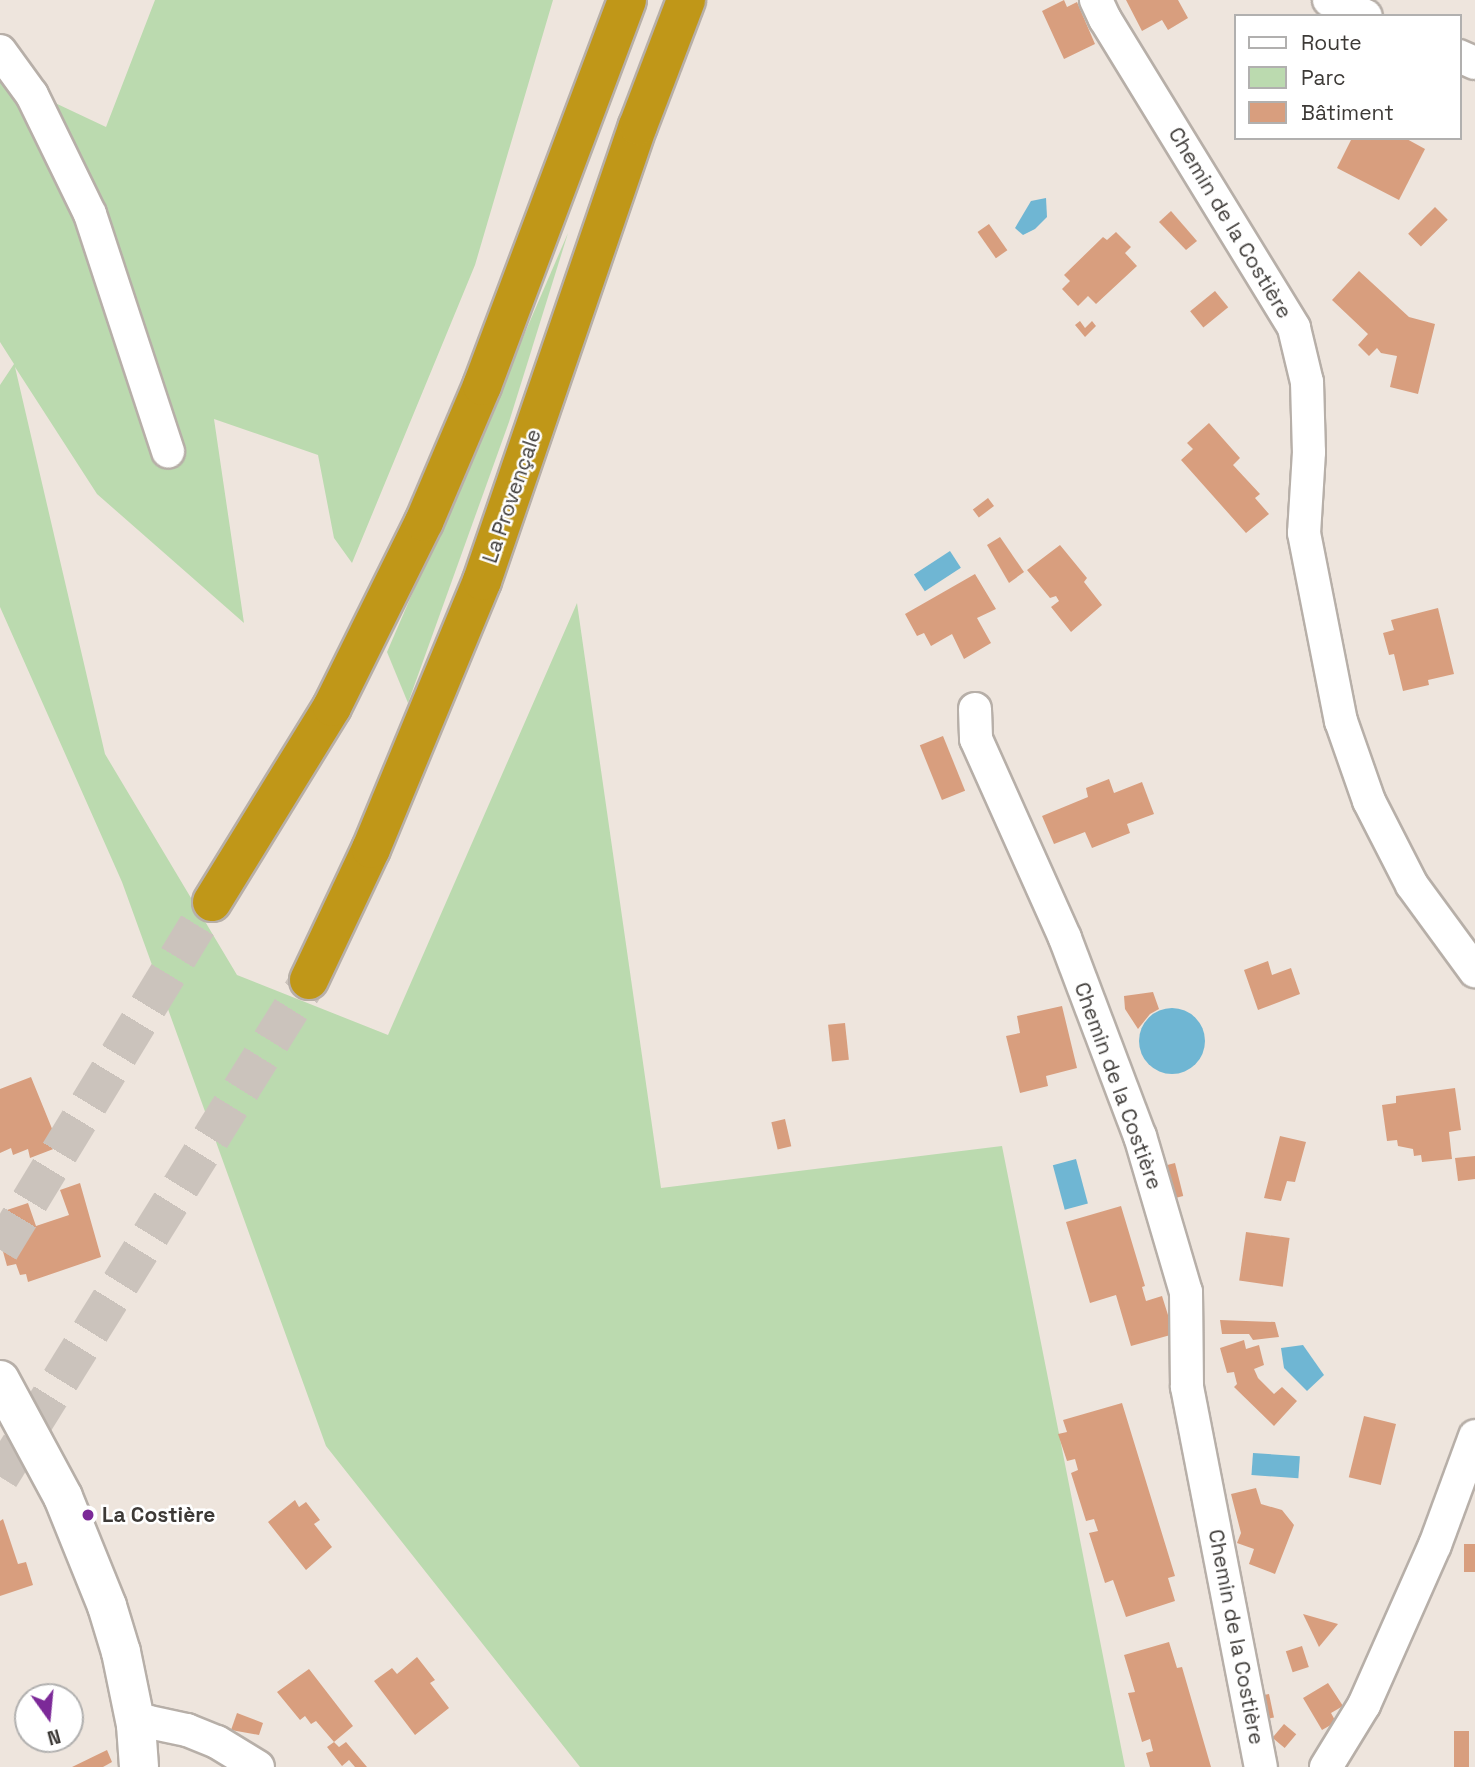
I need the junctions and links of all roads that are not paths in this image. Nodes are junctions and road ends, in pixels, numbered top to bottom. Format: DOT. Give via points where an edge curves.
graph roads {
  1 [pos="627,0"];
  2 [pos="686,0"];
  3 [pos="1096,0"];
  4 [pos="1329,0"];
  5 [pos="1361,14"];
  6 [pos="0,51"];
  7 [pos="167,451"];
  8 [pos="975,709"];
  9 [pos="212,902"];
  10 [pos="1475,971"];
  11 [pos="309,980"];
  12 [pos="0,1380"];
  13 [pos="1475,1436"];
  14 [pos="136,1725"];
  15 [pos="139,1767"];
  16 [pos="258,1767"];
  17 [pos="1261,1767"];
  18 [pos="1326,1767"];
  1 -- 9 [label="highway" via="481,386 424,522 332,707"];
  2 -- 11 [label="highway, La Provençale" via="638,126 482,581 378,832"];
  3 -- 10 [label="street, Chemin de la Costière" via="1294,328 1307,382 1304,533 1341,721 1369,801 1412,885"];
  4 -- 5 [label="street"];
  6 -- 7 [label="street" via="32,95 90,214"];
  8 -- 17 [label="street, Chemin de la Costière" via="976,739 1065,938 1140,1136 1186,1292 1188,1387"];
  12 -- 14 [label="street" via="83,1542 121,1652"];
  13 -- 18 [label="street" via="1436,1545 1364,1705"];
  14 -- 15 [label="street"];
  14 -- 16 [label="street" via="149,1722 187,1730"];
}
